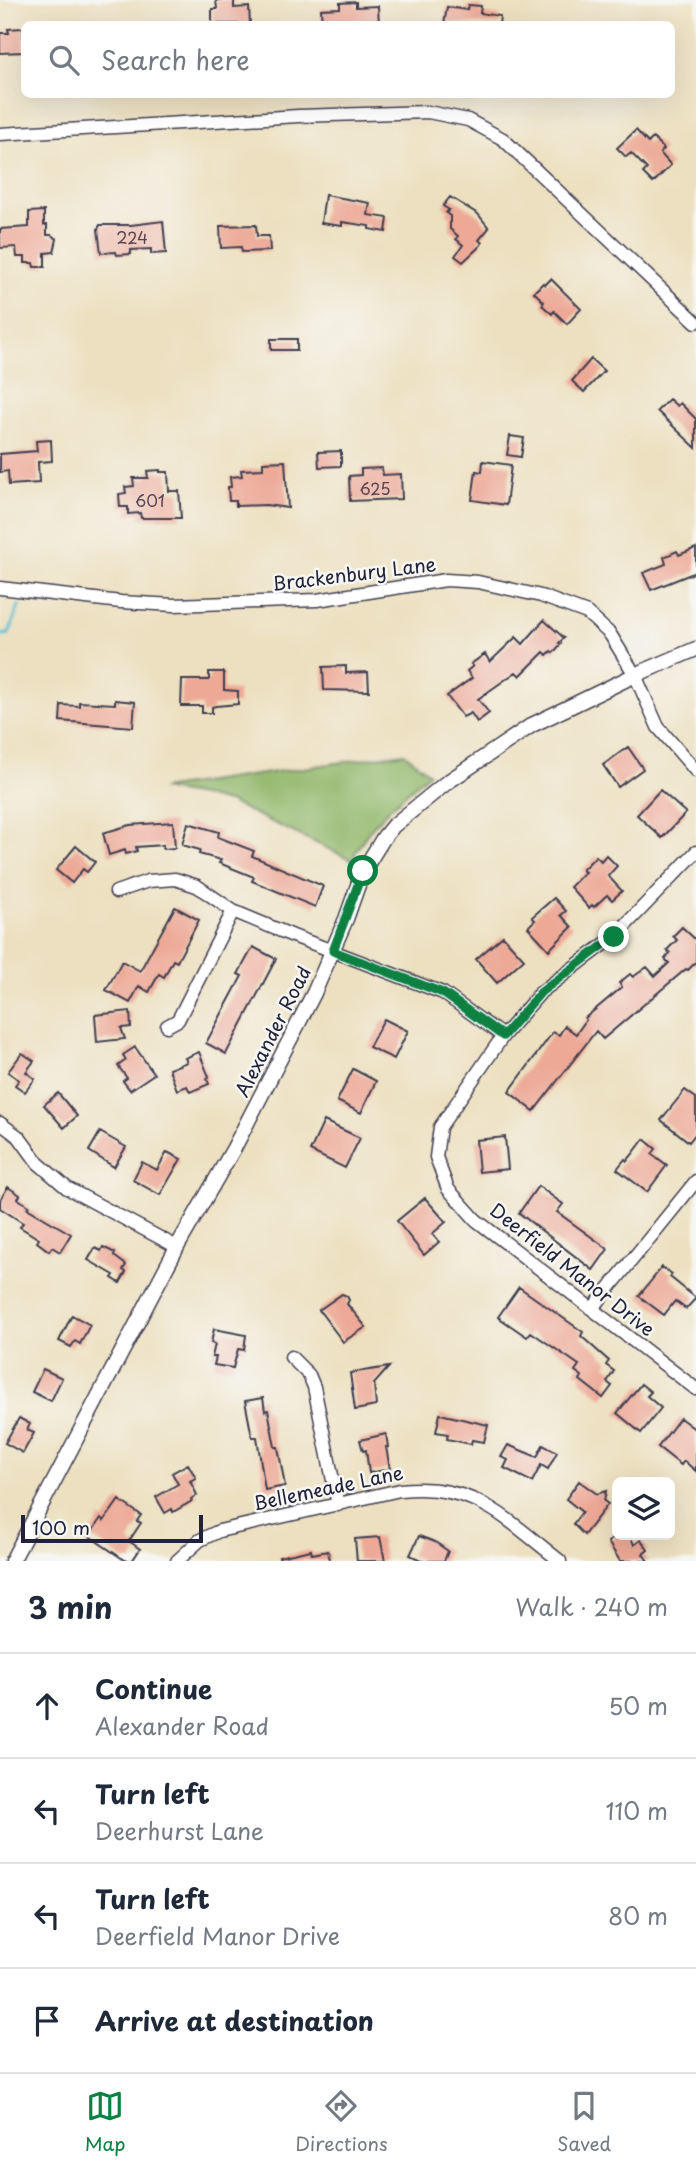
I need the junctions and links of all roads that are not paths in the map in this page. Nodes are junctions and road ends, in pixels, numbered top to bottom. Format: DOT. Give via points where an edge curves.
graph roads {
  1 [pos="0,134"];
  2 [pos="696,322"];
  3 [pos="0,588"];
  4 [pos="696,649"];
  5 [pos="635,674"];
  6 [pos="696,771"];
  7 [pos="696,852"];
  8 [pos="116,892"];
  9 [pos="233,911"];
  10 [pos="333,951"];
  11 [pos="167,1026"];
  12 [pos="503,1036"];
  13 [pos="0,1122"];
  14 [pos="696,1181"];
  15 [pos="177,1247"];
  16 [pos="593,1308"];
  17 [pos="291,1357"];
  18 [pos="696,1389"];
  19 [pos="338,1505"];
  20 [pos="12,1561"];
  21 [pos="177,1561"];
  22 [pos="560,1561"];
  1 -- 2 [label="street" via="360,113 448,114 481,125 503,139"];
  3 -- 5 [label="street, Brackenbury Lane" via="174,605 317,600 428,582 478,582 587,612 610,634"];
  4 -- 5 [label="street, Alexander Road"];
  5 -- 6 [label="street, Brackenbury Lane" via="658,727"];
  5 -- 10 [label="street, Alexander Road" via="532,725 446,783 393,826 363,871"];
  7 -- 12 [label="street, Deerfield Manor Drive" via="614,937 541,992"];
  8 -- 9 [label="street" via="148,881 175,879 197,886"];
  9 -- 10 [label="street"];
  9 -- 11 [label="street" via="178,1020"];
  10 -- 12 [label="street" via="443,993"];
  10 -- 15 [label="street, Alexander Road" via="234,1148"];
  12 -- 16 [label="street, Deerfield Manor Drive" via="440,1127 436,1157 448,1189 476,1220"];
  13 -- 15 [label="street" via="67,1188"];
  14 -- 16 [label="street"];
  15 -- 20 [label="street, Alexander Road"];
  16 -- 18 [label="street, Deerfield Manor Drive"];
  17 -- 19 [label="street" via="314,1387"];
  19 -- 21 [label="street, Bellemeade Lane" via="219,1531"];
  19 -- 22 [label="street, Bellemeade Lane" via="400,1490 454,1492 484,1503"];
}
